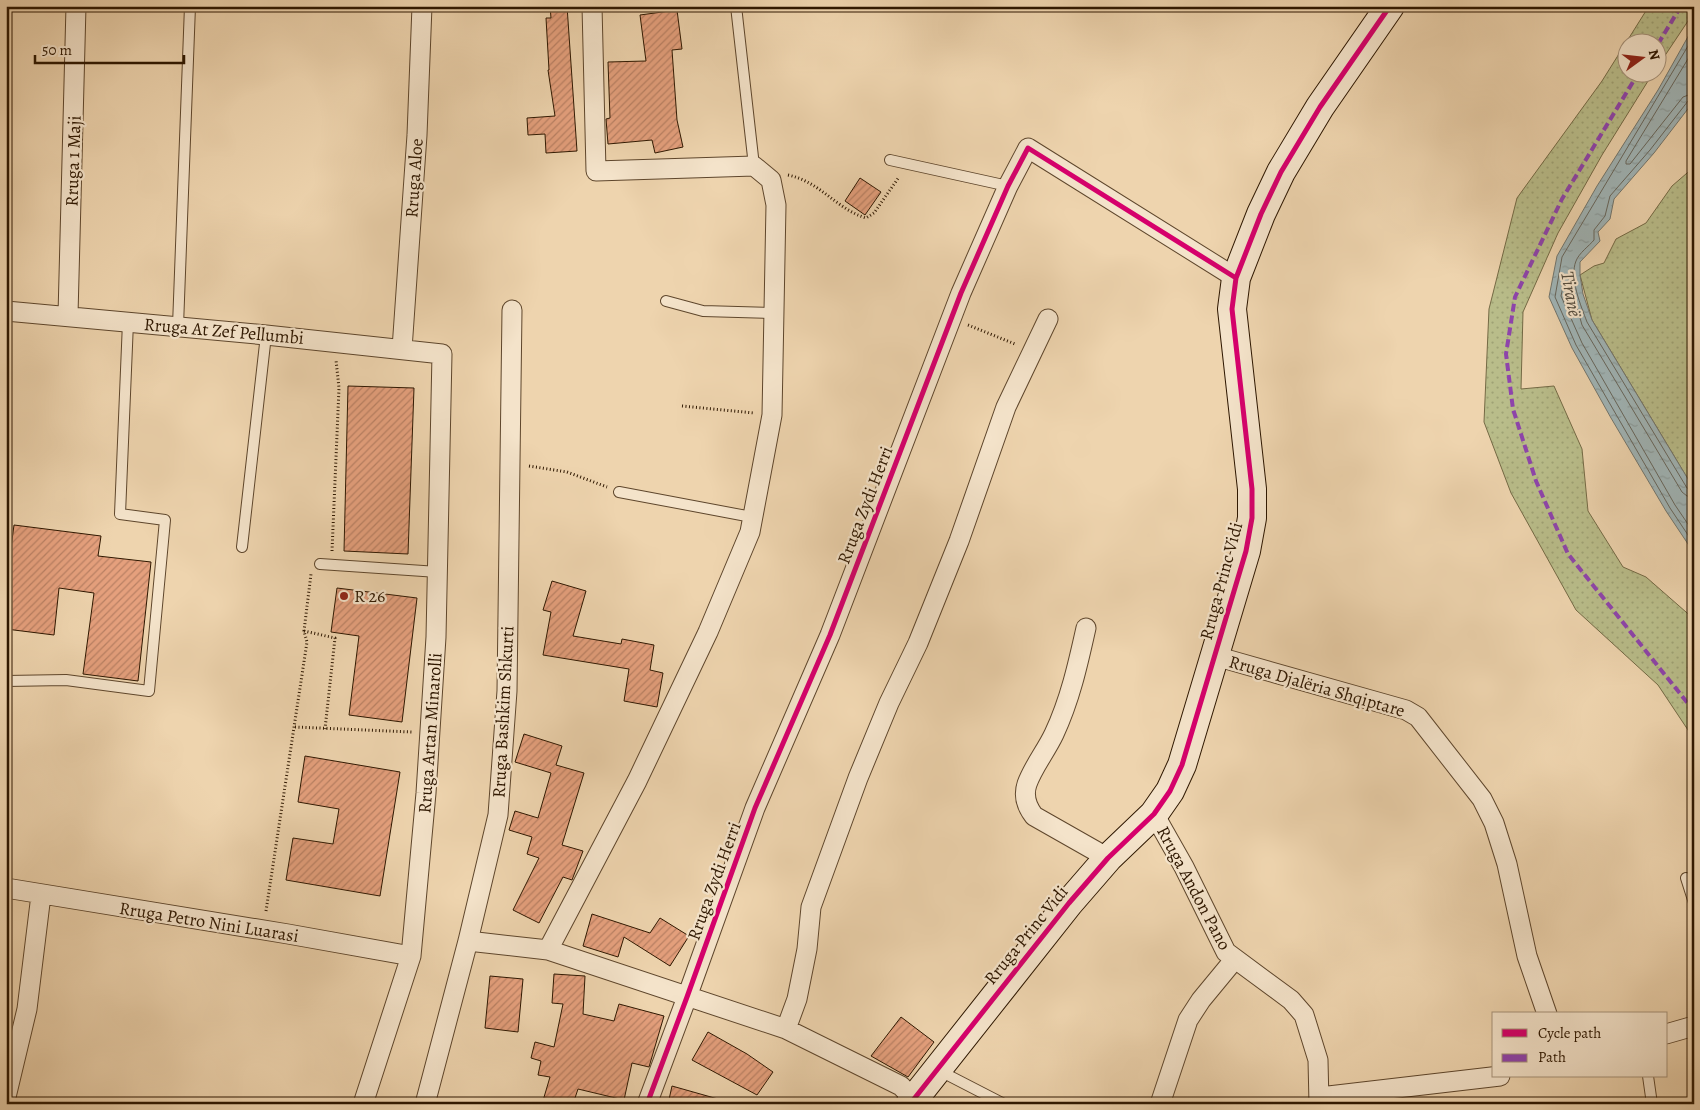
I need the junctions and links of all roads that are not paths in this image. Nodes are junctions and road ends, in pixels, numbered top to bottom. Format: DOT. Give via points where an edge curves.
graph roads {
  1 [pos="76,6"];
  2 [pos="190,6"];
  3 [pos="422,6"];
  4 [pos="592,6"];
  5 [pos="736,6"];
  6 [pos="1390,6"];
  7 [pos="890,160"];
  8 [pos="754,166"];
  9 [pos="1008,186"];
  10 [pos="1236,278"];
  11 [pos="666,301"];
  12 [pos="512,310"];
  13 [pos="6,311"];
  14 [pos="774,314"];
  15 [pos="68,315"];
  16 [pos="1048,319"];
  17 [pos="128,322"];
  18 [pos="178,326"];
  19 [pos="266,335"];
  20 [pos="402,349"];
  21 [pos="442,354"];
  22 [pos="619,492"];
  23 [pos="752,517"];
  24 [pos="242,547"];
  25 [pos="320,564"];
  26 [pos="438,572"];
  27 [pos="1086,628"];
  28 [pos="1215,656"];
  29 [pos="6,682"];
  30 [pos="1154,814"];
  31 [pos="1108,858"];
  32 [pos="1686,878"];
  33 [pos="6,888"];
  34 [pos="40,895"];
  35 [pos="1694,902"];
  36 [pos="468,941"];
  37 [pos="548,950"];
  38 [pos="411,956"];
  39 [pos="1234,960"];
  40 [pos="688,997"];
  41 [pos="1547,1012"];
  42 [pos="1694,1026"];
  43 [pos="786,1029"];
  44 [pos="1668,1033"];
  45 [pos="937,1069"];
  46 [pos="1492,1077"];
  47 [pos="1648,1078"];
  48 [pos="6,1098"];
  49 [pos="1320,1100"];
  50 [pos="914,1102"];
  51 [pos="363,1104"];
  52 [pos="425,1104"];
  53 [pos="647,1104"];
  54 [pos="1004,1104"];
  55 [pos="1160,1104"];
  56 [pos="1652,1104"];
  1 -- 15 [label="street, Rruga 1 Maji"];
  2 -- 18 [label="lane"];
  3 -- 20 [label="street, Rruga Aloe" via="417,135"];
  4 -- 8 [label="street" via="596,171"];
  5 -- 8 [label="lane"];
  6 -- 10 [label="street, Rruga Princ Vidi" via="1320,107 1281,172"];
  7 -- 9 [label="lane"];
  8 -- 14 [label="street" via="771,180 776,205"];
  9 -- 10 [label="street, Rruga Zydi Herri" via="1028,148"];
  9 -- 40 [label="street, Rruga Zydi Herri" via="951,318 830,635 755,808"];
  10 -- 28 [label="street, Rruga Princ Vidi" via="1232,309 1252,489 1252,518 1246,552"];
  11 -- 14 [label="lane" via="703,312"];
  12 -- 36 [label="street, Rruga Bashkim Shkurti" via="507,691 498,816"];
  13 -- 15 [label="street, Rruga At Zef Pellumbi"];
  14 -- 23 [label="street" via="772,416"];
  15 -- 17 [label="street, Rruga At Zef Pellumbi"];
  16 -- 43 [label="street" via="1006,407 959,541 858,778 811,907 797,999"];
  17 -- 18 [label="street, Rruga At Zef Pellumbi"];
  17 -- 29 [label="lane" via="120,514 165,520 149,691 66,680"];
  18 -- 19 [label="street, Rruga At Zef Pellumbi"];
  19 -- 20 [label="street, Rruga At Zef Pellumbi"];
  19 -- 24 [label="lane"];
  20 -- 21 [label="street, Rruga At Zef Pellumbi"];
  21 -- 26 [label="street, Rruga Artan Minarolli"];
  22 -- 23 [label="lane"];
  23 -- 37 [label="street" via="750,532 708,632 637,781"];
  25 -- 26 [label="lane"];
  26 -- 38 [label="street, Rruga Artan Minarolli" via="430,733"];
  27 -- 31 [label="street" via="1076,676 1025,795 1027,808 1034,816"];
  28 -- 30 [label="street, Rruga Princ Vidi" via="1182,765"];
  28 -- 41 [label="street, Rruga Djalëria Shqiptare" via="1406,710 1418,717 1482,799 1494,823 1507,864 1527,956"];
  30 -- 31 [label="street, Rruga Princ Vidi"];
  30 -- 39 [label="street, Rruga Andon Pano" via="1184,866 1216,935"];
  31 -- 45 [label="street, Rruga Princ Vidi"];
  32 -- 35 [label="lane"];
  33 -- 34 [label="street, Rruga Petro Nini Luarasi"];
  34 -- 38 [label="street, Rruga Petro Nini Luarasi"];
  34 -- 48 [label="street" via="27,1009"];
  36 -- 37 [label="street"];
  36 -- 52 [label="street, Rruga Bashkim Shkurti"];
  37 -- 40 [label="street"];
  38 -- 51 [label="street, Rruga Artan Minarolli"];
  39 -- 49 [label="street, Rruga Andon Pano" via="1291,1000 1304,1015 1318,1060"];
  39 -- 55 [label="street" via="1188,1020"];
  40 -- 43 [label="street"];
  40 -- 53 [label="street, Rruga Zydi Herri"];
  42 -- 44 [label="street"];
  43 -- 50 [label="street" via="901,1086"];
  45 -- 50 [label="street, Rruga Princ Vidi"];
  45 -- 54 [label="lane"];
  46 -- 49 [label="street"];
  47 -- 56 [label="lane"];
}
